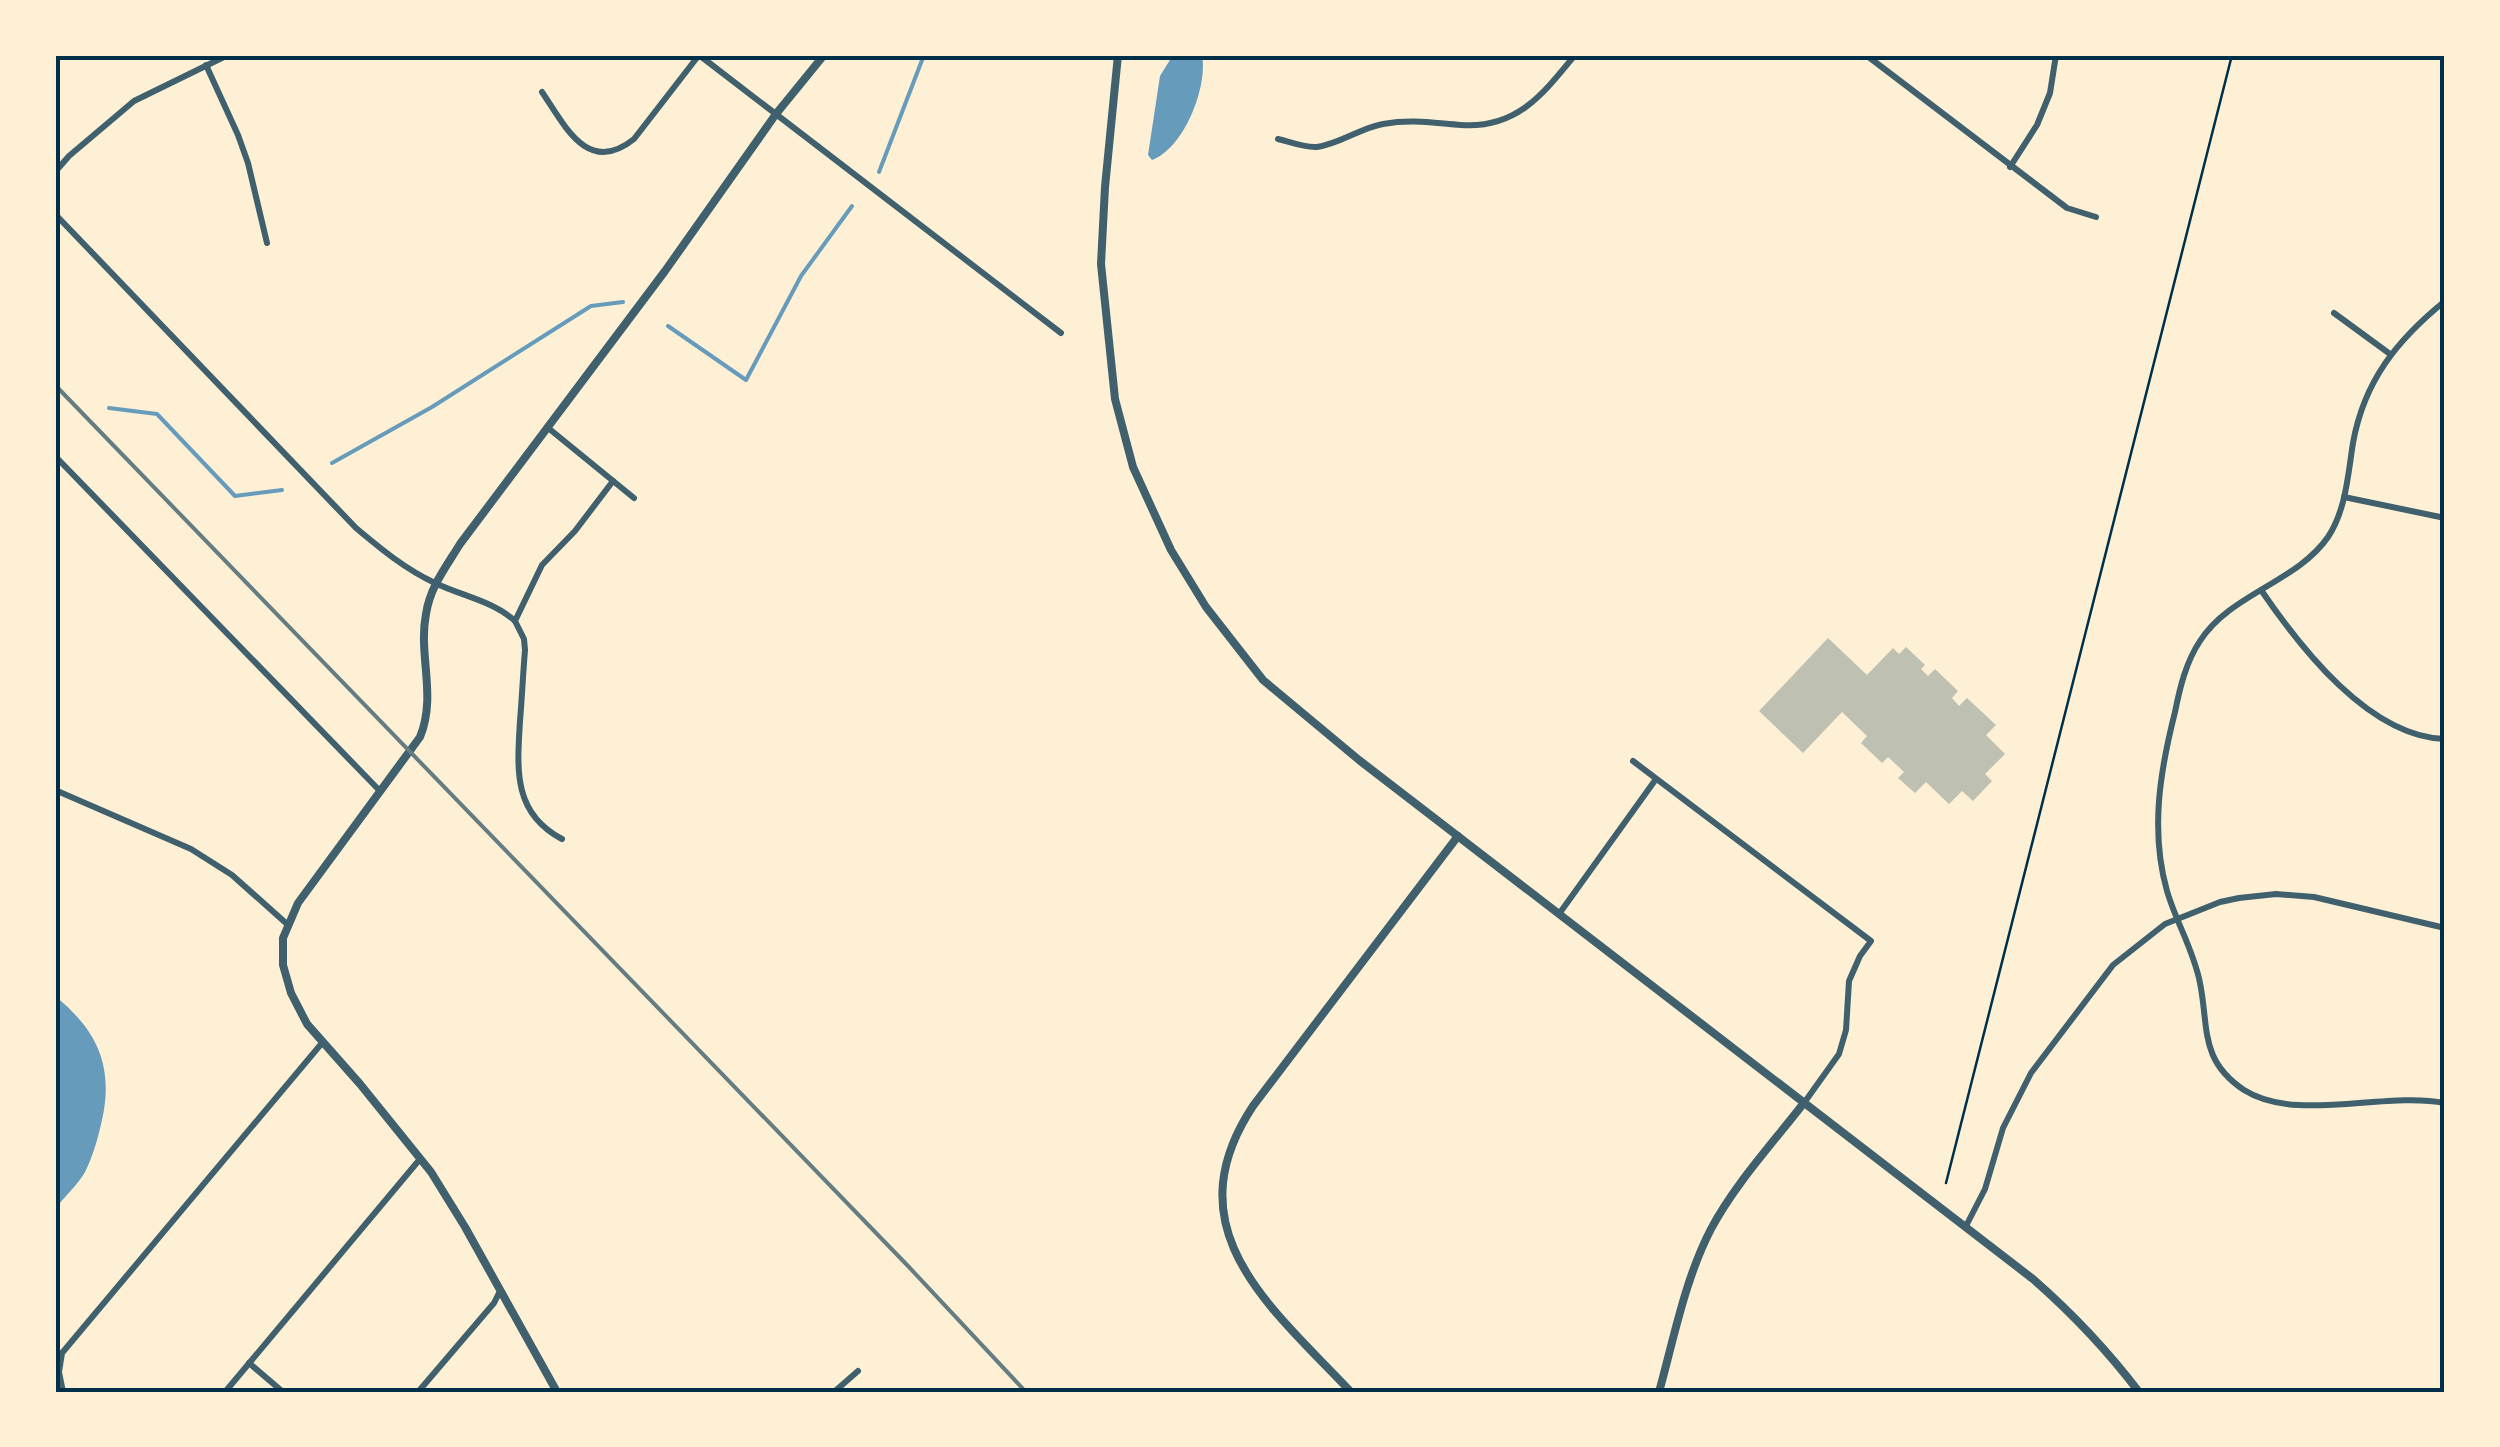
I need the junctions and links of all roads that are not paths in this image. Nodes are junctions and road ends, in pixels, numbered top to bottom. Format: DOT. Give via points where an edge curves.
graph roads {
  1 [pos="228,55"];
  2 [pos="699,55"];
  3 [pos="824,55"];
  4 [pos="1118,55"];
  5 [pos="1575,55"];
  6 [pos="1866,55"];
  7 [pos="2056,55"];
  8 [pos="206,65"];
  9 [pos="542,92"];
  10 [pos="776,114"];
  11 [pos="1278,139"];
  12 [pos="2010,167"];
  13 [pos="55,172"];
  14 [pos="55,214"];
  15 [pos="2096,216"];
  16 [pos="268,243"];
  17 [pos="2445,301"];
  18 [pos="2334,313"];
  19 [pos="1061,333"];
  20 [pos="2390,354"];
  21 [pos="547,427"];
  22 [pos="55,456"];
  23 [pos="613,481"];
  24 [pos="634,498"];
  25 [pos="2344,498"];
  26 [pos="2445,518"];
  27 [pos="435,583"];
  28 [pos="2261,590"];
  29 [pos="515,621"];
  30 [pos="2445,739"];
  31 [pos="1633,761"];
  32 [pos="1656,779"];
  33 [pos="55,790"];
  34 [pos="379,790"];
  35 [pos="1458,836"];
  36 [pos="562,839"];
  37 [pos="1559,914"];
  38 [pos="2176,918"];
  39 [pos="287,924"];
  40 [pos="2445,928"];
  41 [pos="322,1043"];
  42 [pos="1803,1104"];
  43 [pos="2445,1104"];
  44 [pos="420,1159"];
  45 [pos="1966,1226"];
  46 [pos="500,1291"];
  47 [pos="249,1363"];
  48 [pos="858,1371"];
  49 [pos="63,1392"];
  50 [pos="224,1392"];
  51 [pos="284,1392"];
  52 [pos="418,1392"];
  53 [pos="557,1392"];
  54 [pos="834,1392"];
  55 [pos="1351,1392"];
  56 [pos="1660,1392"];
  57 [pos="2139,1392"];
  1 -- 8 [label="street"];
  2 -- 9 [label="street" via="634,139 614,151 579,143"];
  2 -- 10 [label="street"];
  3 -- 10 [label="street"];
  4 -- 35 [label="street" via="1101,264 1115,399 1133,467 1188,579 1263,680"];
  5 -- 11 [label="street" via="1525,110 1499,121 1400,121 1316,147"];
  6 -- 12 [label="street"];
  7 -- 12 [label="street" via="2037,126"];
  8 -- 13 [label="street" via="134,101"];
  8 -- 16 [label="street" via="248,162"];
  10 -- 19 [label="street"];
  10 -- 21 [label="street"];
  12 -- 15 [label="street" via="2066,208"];
  14 -- 27 [label="street" via="356,528"];
  17 -- 20 [label="street"];
  18 -- 20 [label="street"];
  20 -- 25 [label="street" via="2363,404"];
  21 -- 23 [label="street"];
  21 -- 27 [label="street"];
  22 -- 34 [label="street"];
  23 -- 24 [label="street"];
  23 -- 29 [label="street" via="542,565"];
  25 -- 26 [label="street"];
  25 -- 28 [label="street" via="2321,547"];
  27 -- 29 [label="street"];
  27 -- 34 [label="street" via="424,625 425,726"];
  28 -- 30 [label="street" via="2335,682 2398,728"];
  28 -- 38 [label="street" via="2206,631 2181,686 2158,803 2160,854"];
  29 -- 36 [label="street" via="525,650 522,793 542,826"];
  31 -- 32 [label="street"];
  32 -- 37 [label="street"];
  32 -- 42 [label="street" via="1872,942 1849,980 1839,1054"];
  33 -- 39 [label="street" via="191,849"];
  34 -- 39 [label="street"];
  35 -- 37 [label="street"];
  35 -- 55 [label="street" via="1253,1106 1226,1160 1224,1216 1242,1268"];
  37 -- 42 [label="street"];
  38 -- 40 [label="street" via="2239,898 2295,894"];
  38 -- 43 [label="street" via="2200,982 2210,1050 2245,1090 2288,1104"];
  38 -- 45 [label="street" via="2113,965 2031,1073"];
  39 -- 41 [label="street" via="282,951 291,993"];
  41 -- 44 [label="street"];
  41 -- 49 [label="street" via="62,1353"];
  42 -- 45 [label="street"];
  42 -- 56 [label="street" via="1711,1229 1694,1266"];
  44 -- 46 [label="street"];
  44 -- 47 [label="street"];
  45 -- 57 [label="street" via="2072,1312"];
  46 -- 52 [label="street"];
  46 -- 53 [label="street"];
  47 -- 50 [label="street"];
  47 -- 51 [label="street"];
  48 -- 54 [label="street"];
}
